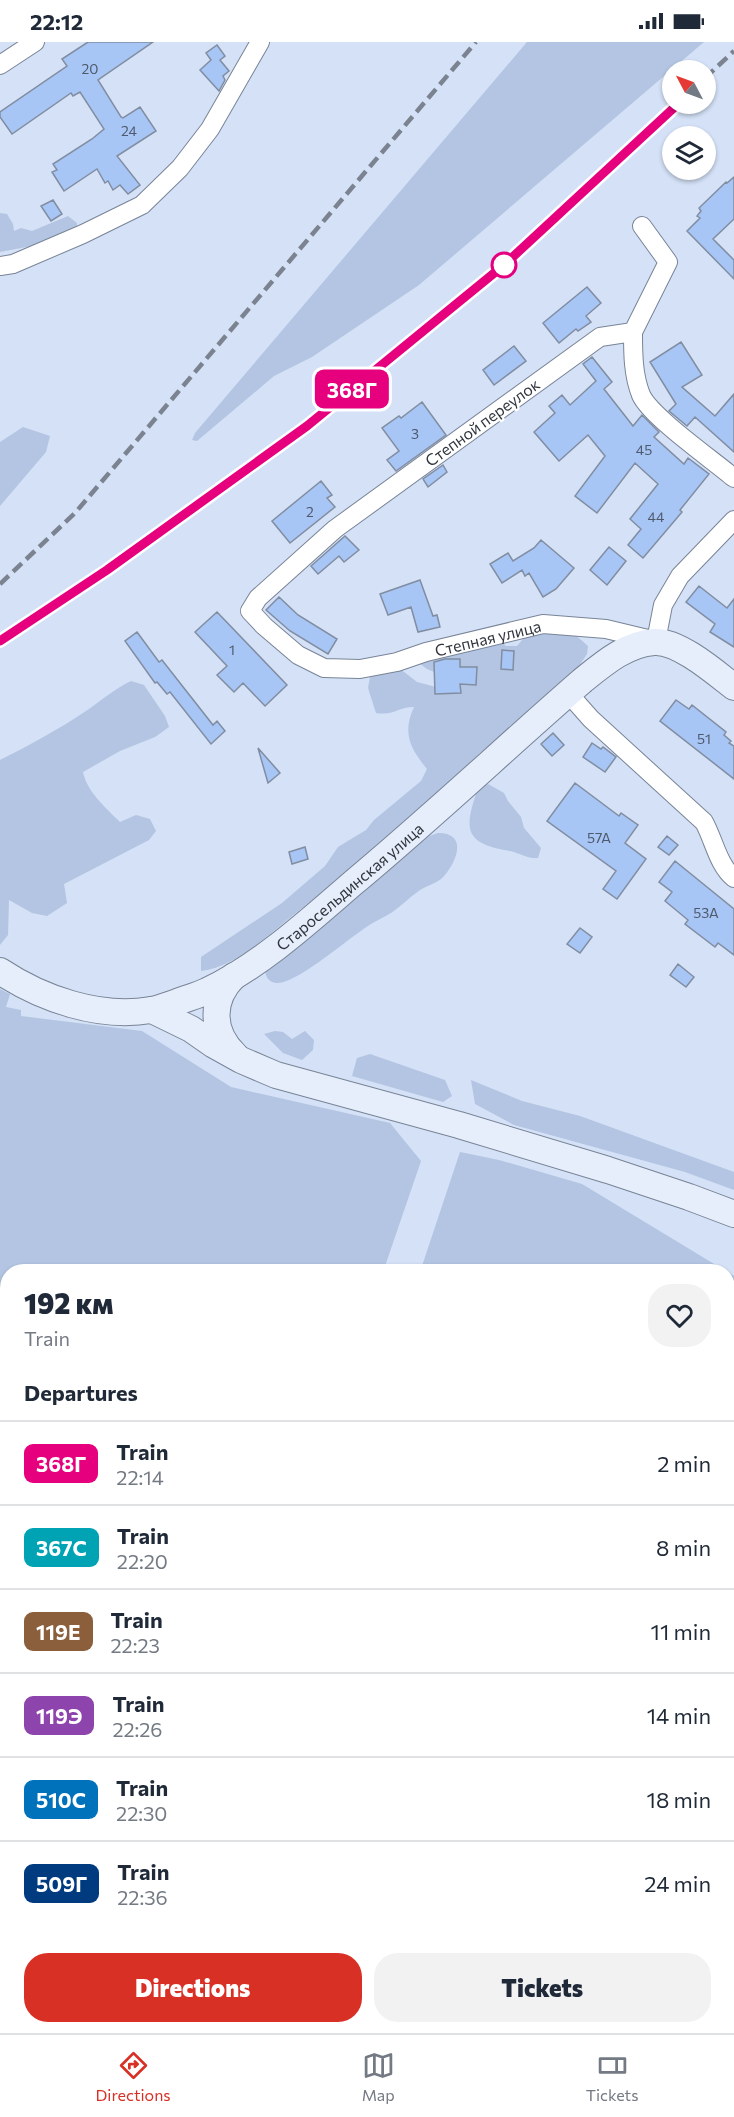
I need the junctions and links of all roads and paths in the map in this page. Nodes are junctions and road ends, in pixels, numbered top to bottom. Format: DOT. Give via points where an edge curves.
graph roads {
  1 [pos="36,42"];
  2 [pos="260,42"];
  3 [pos="0,65"];
  4 [pos="642,226"];
  5 [pos="0,266"];
  6 [pos="633,332"];
  7 [pos="734,478"];
  8 [pos="734,520"];
  9 [pos="250,611"];
  10 [pos="656,641"];
  11 [pos="734,687"];
  12 [pos="568,693"];
  13 [pos="734,878"];
  14 [pos="0,971"];
  15 [pos="236,974"];
  16 [pos="152,1010"];
  17 [pos="241,1060"];
  18 [pos="734,1214"];
  1 -- 3 [label="street"];
  2 -- 5 [label="street" via="210,129 180,168 142,205 84,234"];
  4 -- 6 [label="street" via="668,262"];
  6 -- 7 [label="street" via="634,375 642,398 656,416"];
  6 -- 9 [label="street, Степной переулок" via="600,338 387,490 334,529 258,598"];
  8 -- 10 [label="street" via="680,576 663,605"];
  9 -- 10 [label="street, Степная улица" via="298,655 324,668 360,669 388,664 543,624 606,629"];
  10 -- 11 [label="street, Степная улица" via="690,654"];
  10 -- 12 [label="street, Старосельдинская улица" via="627,649"];
  12 -- 13 [label="street" via="704,822 723,865"];
  12 -- 15 [label="street, Старосельдинская улица" via="304,925"];
  14 -- 16 [label="street, Старосельдинская улица" via="64,1002 122,1013"];
  15 -- 16 [label="street, Старосельдинская улица" via="207,991"];
  15 -- 17 [label="street" via="221,992 217,1028 227,1047"];
  16 -- 17 [label="street"];
  17 -- 18 [label="street" via="276,1075 608,1170"];
}
